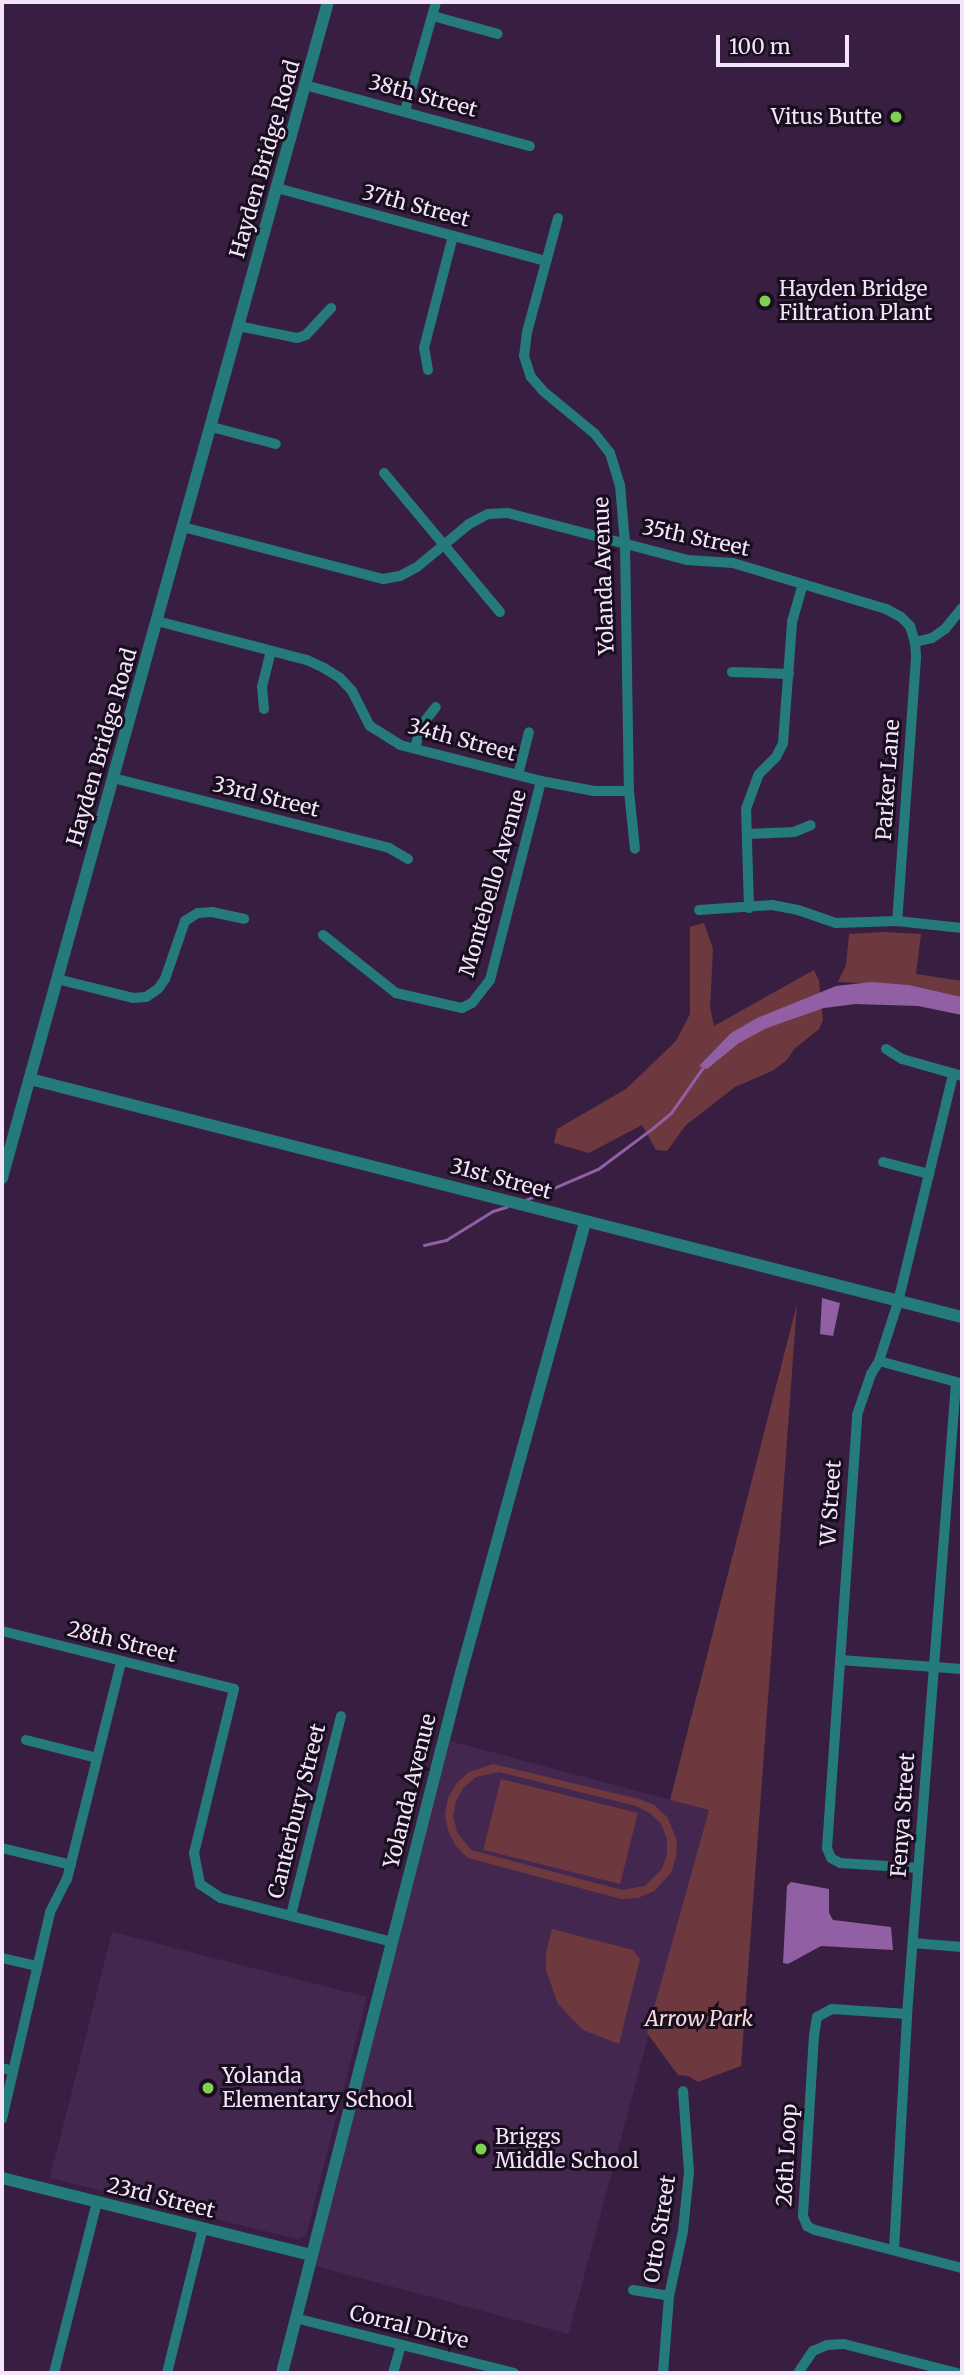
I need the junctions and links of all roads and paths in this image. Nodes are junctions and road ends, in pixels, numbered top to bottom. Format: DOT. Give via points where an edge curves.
graph roads {
  1 [pos="328,2"];
  2 [pos="436,2"];
  3 [pos="433,16"];
  4 [pos="498,34"];
  5 [pos="305,85"];
  6 [pos="405,111"];
  7 [pos="530,146"];
  8 [pos="277,188"];
  9 [pos="558,218"];
  10 [pos="453,236"];
  11 [pos="546,261"];
  12 [pos="331,308"];
  13 [pos="238,326"];
  14 [pos="428,370"];
  15 [pos="212,426"];
  16 [pos="276,444"];
  17 [pos="384,473"];
  18 [pos="183,527"];
  19 [pos="625,543"];
  20 [pos="444,544"];
  21 [pos="802,586"];
  22 [pos="962,608"];
  23 [pos="500,612"];
  24 [pos="157,621"];
  25 [pos="915,642"];
  26 [pos="271,652"];
  27 [pos="732,672"];
  28 [pos="789,674"];
  29 [pos="436,708"];
  30 [pos="264,709"];
  31 [pos="529,732"];
  32 [pos="415,748"];
  33 [pos="518,775"];
  34 [pos="113,778"];
  35 [pos="541,781"];
  36 [pos="628,792"];
  37 [pos="811,825"];
  38 [pos="747,834"];
  39 [pos="635,849"];
  40 [pos="408,859"];
  41 [pos="749,908"];
  42 [pos="699,910"];
  43 [pos="244,919"];
  44 [pos="897,921"];
  45 [pos="962,928"];
  46 [pos="323,936"];
  47 [pos="57,979"];
  48 [pos="886,1049"];
  49 [pos="958,1075"];
  50 [pos="30,1079"];
  51 [pos="883,1162"];
  52 [pos="929,1174"];
  53 [pos="2,1178"];
  54 [pos="585,1222"];
  55 [pos="898,1302"];
  56 [pos="962,1317"];
  57 [pos="879,1361"];
  58 [pos="959,1383"];
  59 [pos="2,1631"];
  60 [pos="840,1660"];
  61 [pos="121,1661"];
  62 [pos="934,1667"];
  63 [pos="962,1669"];
  64 [pos="341,1716"];
  65 [pos="26,1740"];
  66 [pos="97,1758"];
  67 [pos="2,1847"];
  68 [pos="71,1865"];
  69 [pos="918,1868"];
  70 [pos="291,1915"];
  71 [pos="392,1942"];
  72 [pos="912,1943"];
  73 [pos="962,1947"];
  74 [pos="2,1958"];
  75 [pos="36,1966"];
  76 [pos="907,2014"];
  77 [pos="2,2068"];
  78 [pos="13,2071"];
  79 [pos="683,2091"];
  80 [pos="2,2119"];
  81 [pos="2,2178"];
  82 [pos="97,2202"];
  83 [pos="203,2228"];
  84 [pos="894,2250"];
  85 [pos="311,2255"];
  86 [pos="962,2268"];
  87 [pos="633,2290"];
  88 [pos="669,2296"];
  89 [pos="295,2318"];
  90 [pos="401,2345"];
  91 [pos="54,2373"];
  92 [pos="167,2373"];
  93 [pos="282,2373"];
  94 [pos="394,2373"];
  95 [pos="514,2373"];
  96 [pos="663,2373"];
  97 [pos="798,2373"];
  98 [pos="957,2373"];
  1 -- 5 [label="street, Hayden Bridge Road"];
  2 -- 3 [label="street"];
  3 -- 4 [label="street"];
  3 -- 6 [label="street"];
  5 -- 6 [label="street, 38th Street"];
  5 -- 8 [label="street, Hayden Bridge Road"];
  6 -- 7 [label="street, 38th Street"];
  8 -- 10 [label="street, 37th Street"];
  8 -- 13 [label="street, Hayden Bridge Road"];
  9 -- 11 [label="street, Yolanda Avenue"];
  10 -- 11 [label="street, 37th Street"];
  10 -- 14 [label="street" via="424,348"];
  11 -- 19 [label="street, Yolanda Avenue" via="524,356 531,377 543,391 596,434 610,453 620,485"];
  12 -- 13 [label="street" via="306,335 297,338"];
  13 -- 15 [label="street, Hayden Bridge Road"];
  15 -- 16 [label="street"];
  15 -- 18 [label="street, Hayden Bridge Road"];
  17 -- 20 [label="street"];
  18 -- 20 [label="street, 35th Street" via="383,579 417,567"];
  18 -- 24 [label="street, Hayden Bridge Road"];
  19 -- 20 [label="street, 35th Street" via="509,513 488,514"];
  19 -- 21 [label="street, 35th Street" via="687,560 733,563"];
  19 -- 36 [label="street, Yolanda Avenue"];
  20 -- 23 [label="street"];
  21 -- 25 [label="street, 35th Street" via="886,609 910,626"];
  21 -- 28 [label="street" via="792,622"];
  22 -- 25 [label="street" via="945,629"];
  24 -- 26 [label="street, 34th Street"];
  24 -- 34 [label="street, Hayden Bridge Road"];
  25 -- 44 [label="street, Parker Lane"];
  26 -- 30 [label="street" via="262,687"];
  26 -- 32 [label="street, 34th Street" via="307,660 340,678 370,726 383,737"];
  27 -- 28 [label="street"];
  28 -- 38 [label="street" via="783,743 751,790"];
  29 -- 32 [label="street" via="421,726"];
  31 -- 33 [label="street"];
  32 -- 33 [label="street, 34th Street"];
  33 -- 35 [label="street, 34th Street"];
  34 -- 40 [label="street, 33rd Street" via="389,848"];
  34 -- 47 [label="street, Hayden Bridge Road"];
  35 -- 36 [label="street, 34th Street"];
  35 -- 46 [label="street, Montebello Avenue" via="490,980 480,995 462,1008 396,993"];
  36 -- 39 [label="street, Yolanda Avenue"];
  37 -- 38 [label="street" via="794,832"];
  38 -- 41 [label="street"];
  41 -- 42 [label="street"];
  41 -- 44 [label="street" via="785,906 836,923"];
  43 -- 47 [label="street" via="212,912 185,921 165,979 146,997 133,998"];
  44 -- 45 [label="street"];
  47 -- 50 [label="street, Hayden Bridge Road"];
  48 -- 49 [label="street" via="902,1059"];
  49 -- 52 [label="street, W Street"];
  50 -- 53 [label="street, Hayden Bridge Road"];
  50 -- 54 [label="street, 31st Street"];
  51 -- 52 [label="street"];
  52 -- 55 [label="street, W Street"];
  54 -- 55 [label="street, 31st Street"];
  54 -- 71 [label="street, Yolanda Avenue"];
  55 -- 56 [label="street, 31st Street"];
  55 -- 57 [label="street, W Street"];
  57 -- 58 [label="street"];
  57 -- 60 [label="street, W Street" via="857,1415"];
  58 -- 62 [label="street, Fenya Street"];
  59 -- 61 [label="street, 28th Street"];
  60 -- 62 [label="street"];
  60 -- 69 [label="street, W Street" via="829,1856 835,1862 856,1866"];
  61 -- 66 [label="street"];
  61 -- 70 [label="street, 28th Street" via="234,1689 194,1868 200,1884 221,1898"];
  62 -- 63 [label="street"];
  62 -- 69 [label="street, Fenya Street"];
  64 -- 70 [label="street, Canterbury Street"];
  65 -- 66 [label="street"];
  66 -- 68 [label="street"];
  67 -- 68 [label="street"];
  68 -- 75 [label="street" via="50,1912"];
  69 -- 72 [label="street, Fenya Street"];
  70 -- 71 [label="street"];
  71 -- 85 [label="street, Yolanda Avenue"];
  72 -- 73 [label="street"];
  72 -- 76 [label="street, Fenya Street"];
  74 -- 75 [label="street"];
  75 -- 78 [label="street"];
  76 -- 84 [label="street, Fenya Street"];
  76 -- 84 [label="street, 26th Loop" via="832,2009 817,2017 804,2194 803,2216 810,2228"];
  77 -- 78 [label="street"];
  78 -- 80 [label="street"];
  79 -- 88 [label="street, Otto Street" via="689,2172"];
  81 -- 82 [label="street, 23rd Street"];
  82 -- 83 [label="street, 23rd Street"];
  82 -- 91 [label="street"];
  83 -- 85 [label="street, 23rd Street"];
  83 -- 92 [label="street"];
  84 -- 86 [label="street, 26th Loop"];
  85 -- 89 [label="street, Yolanda Avenue"];
  87 -- 88 [label="street"];
  88 -- 96 [label="street, Otto Street"];
  89 -- 90 [label="street, Corral Drive"];
  89 -- 93 [label="street, Yolanda Avenue"];
  90 -- 94 [label="street"];
  90 -- 95 [label="street, Corral Drive"];
  97 -- 98 [label="street" via="813,2351 844,2344"];
}
